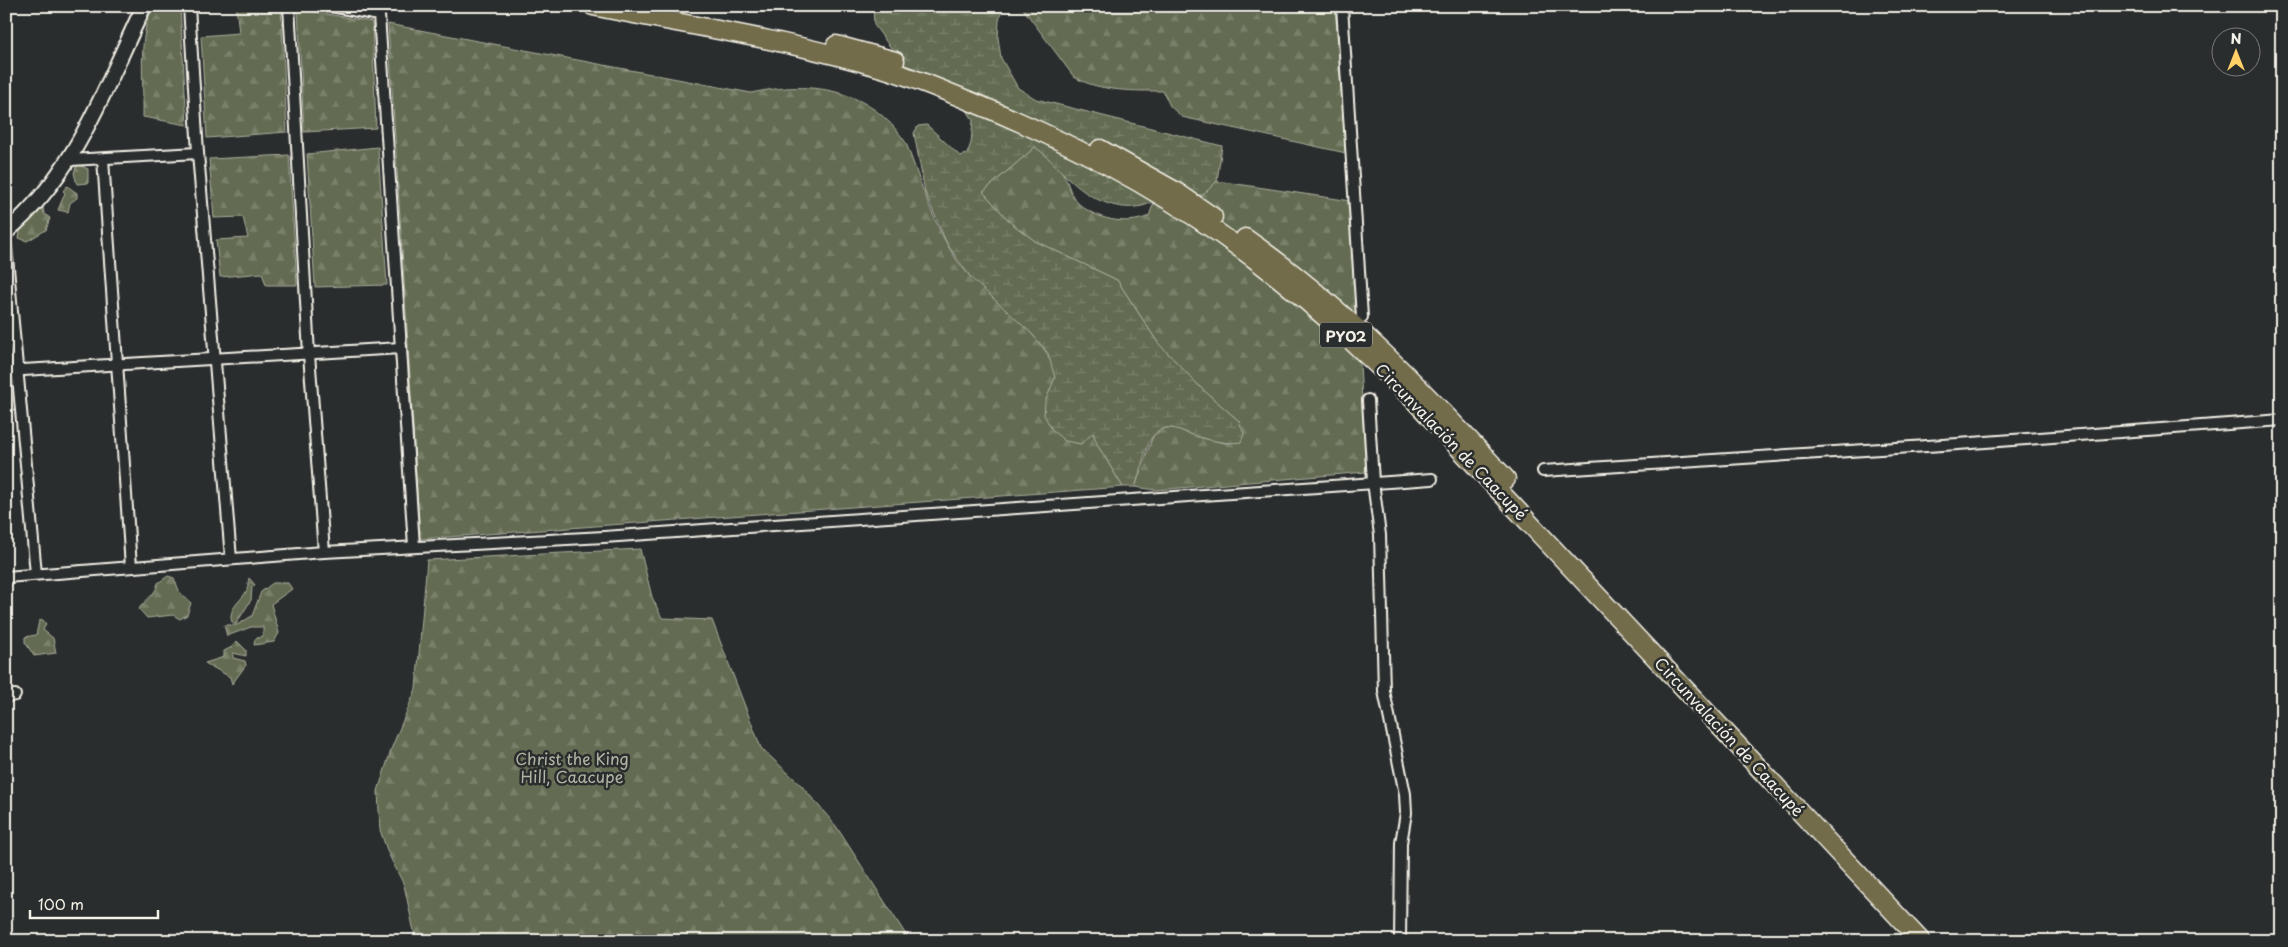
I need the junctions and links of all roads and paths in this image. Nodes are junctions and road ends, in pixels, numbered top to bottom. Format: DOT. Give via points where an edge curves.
graph roads {
  1 [pos="144,6"];
  2 [pos="190,6"];
  3 [pos="289,6"];
  4 [pos="331,6"];
  5 [pos="592,6"];
  6 [pos="652,6"];
  7 [pos="1342,6"];
  8 [pos="198,153"];
  9 [pos="103,159"];
  10 [pos="70,160"];
  11 [pos="6,232"];
  12 [pos="6,246"];
  13 [pos="1362,317"];
  14 [pos="401,348"];
  15 [pos="309,354"];
  16 [pos="216,359"];
  17 [pos="117,365"];
  18 [pos="18,370"];
  19 [pos="6,371"];
  20 [pos="1368,400"];
  21 [pos="2282,420"];
  22 [pos="1543,471"];
  23 [pos="1432,479"];
  24 [pos="1373,482"];
  25 [pos="414,546"];
  26 [pos="324,552"];
  27 [pos="231,559"];
  28 [pos="131,567"];
  29 [pos="36,574"];
  30 [pos="6,576"];
  31 [pos="1400,941"];
  32 [pos="1922,941"];
  33 [pos="1936,941"];
  1 -- 10 [label="street" via="99,108"];
  2 -- 8 [label="street"];
  3 -- 15 [label="street"];
  4 -- 14 [label="street" via="379,14"];
  5 -- 32 [label="highway, Circunvalación de Caacupé / PY02" via="795,47 885,69 1012,118 1056,139 1149,190 1219,234 1274,274 1340,330 1414,400"];
  6 -- 33 [label="highway, Circunvalación de Caacupé / PY02" via="870,52 921,70 1053,125 1124,161 1175,191 1274,259 1392,360"];
  7 -- 13 [label="street"];
  8 -- 9 [label="street"];
  8 -- 16 [label="street"];
  9 -- 10 [label="street"];
  9 -- 17 [label="street"];
  10 -- 11 [label="street" via="26,215"];
  12 -- 18 [label="street"];
  14 -- 15 [label="street"];
  14 -- 25 [label="street"];
  15 -- 16 [label="street"];
  15 -- 26 [label="street"];
  16 -- 17 [label="street"];
  16 -- 27 [label="street"];
  17 -- 18 [label="street"];
  17 -- 28 [label="street"];
  18 -- 19 [label="street"];
  18 -- 29 [label="street"];
  20 -- 24 [label="street"];
  21 -- 22 [label="street"];
  23 -- 24 [label="street"];
  24 -- 25 [label="street" via="604,537"];
  24 -- 31 [label="street" via="1380,535 1384,691 1405,804 1401,843"];
  25 -- 26 [label="street"];
  26 -- 27 [label="street"];
  27 -- 28 [label="street"];
  28 -- 29 [label="street"];
  29 -- 30 [label="street"];
}
